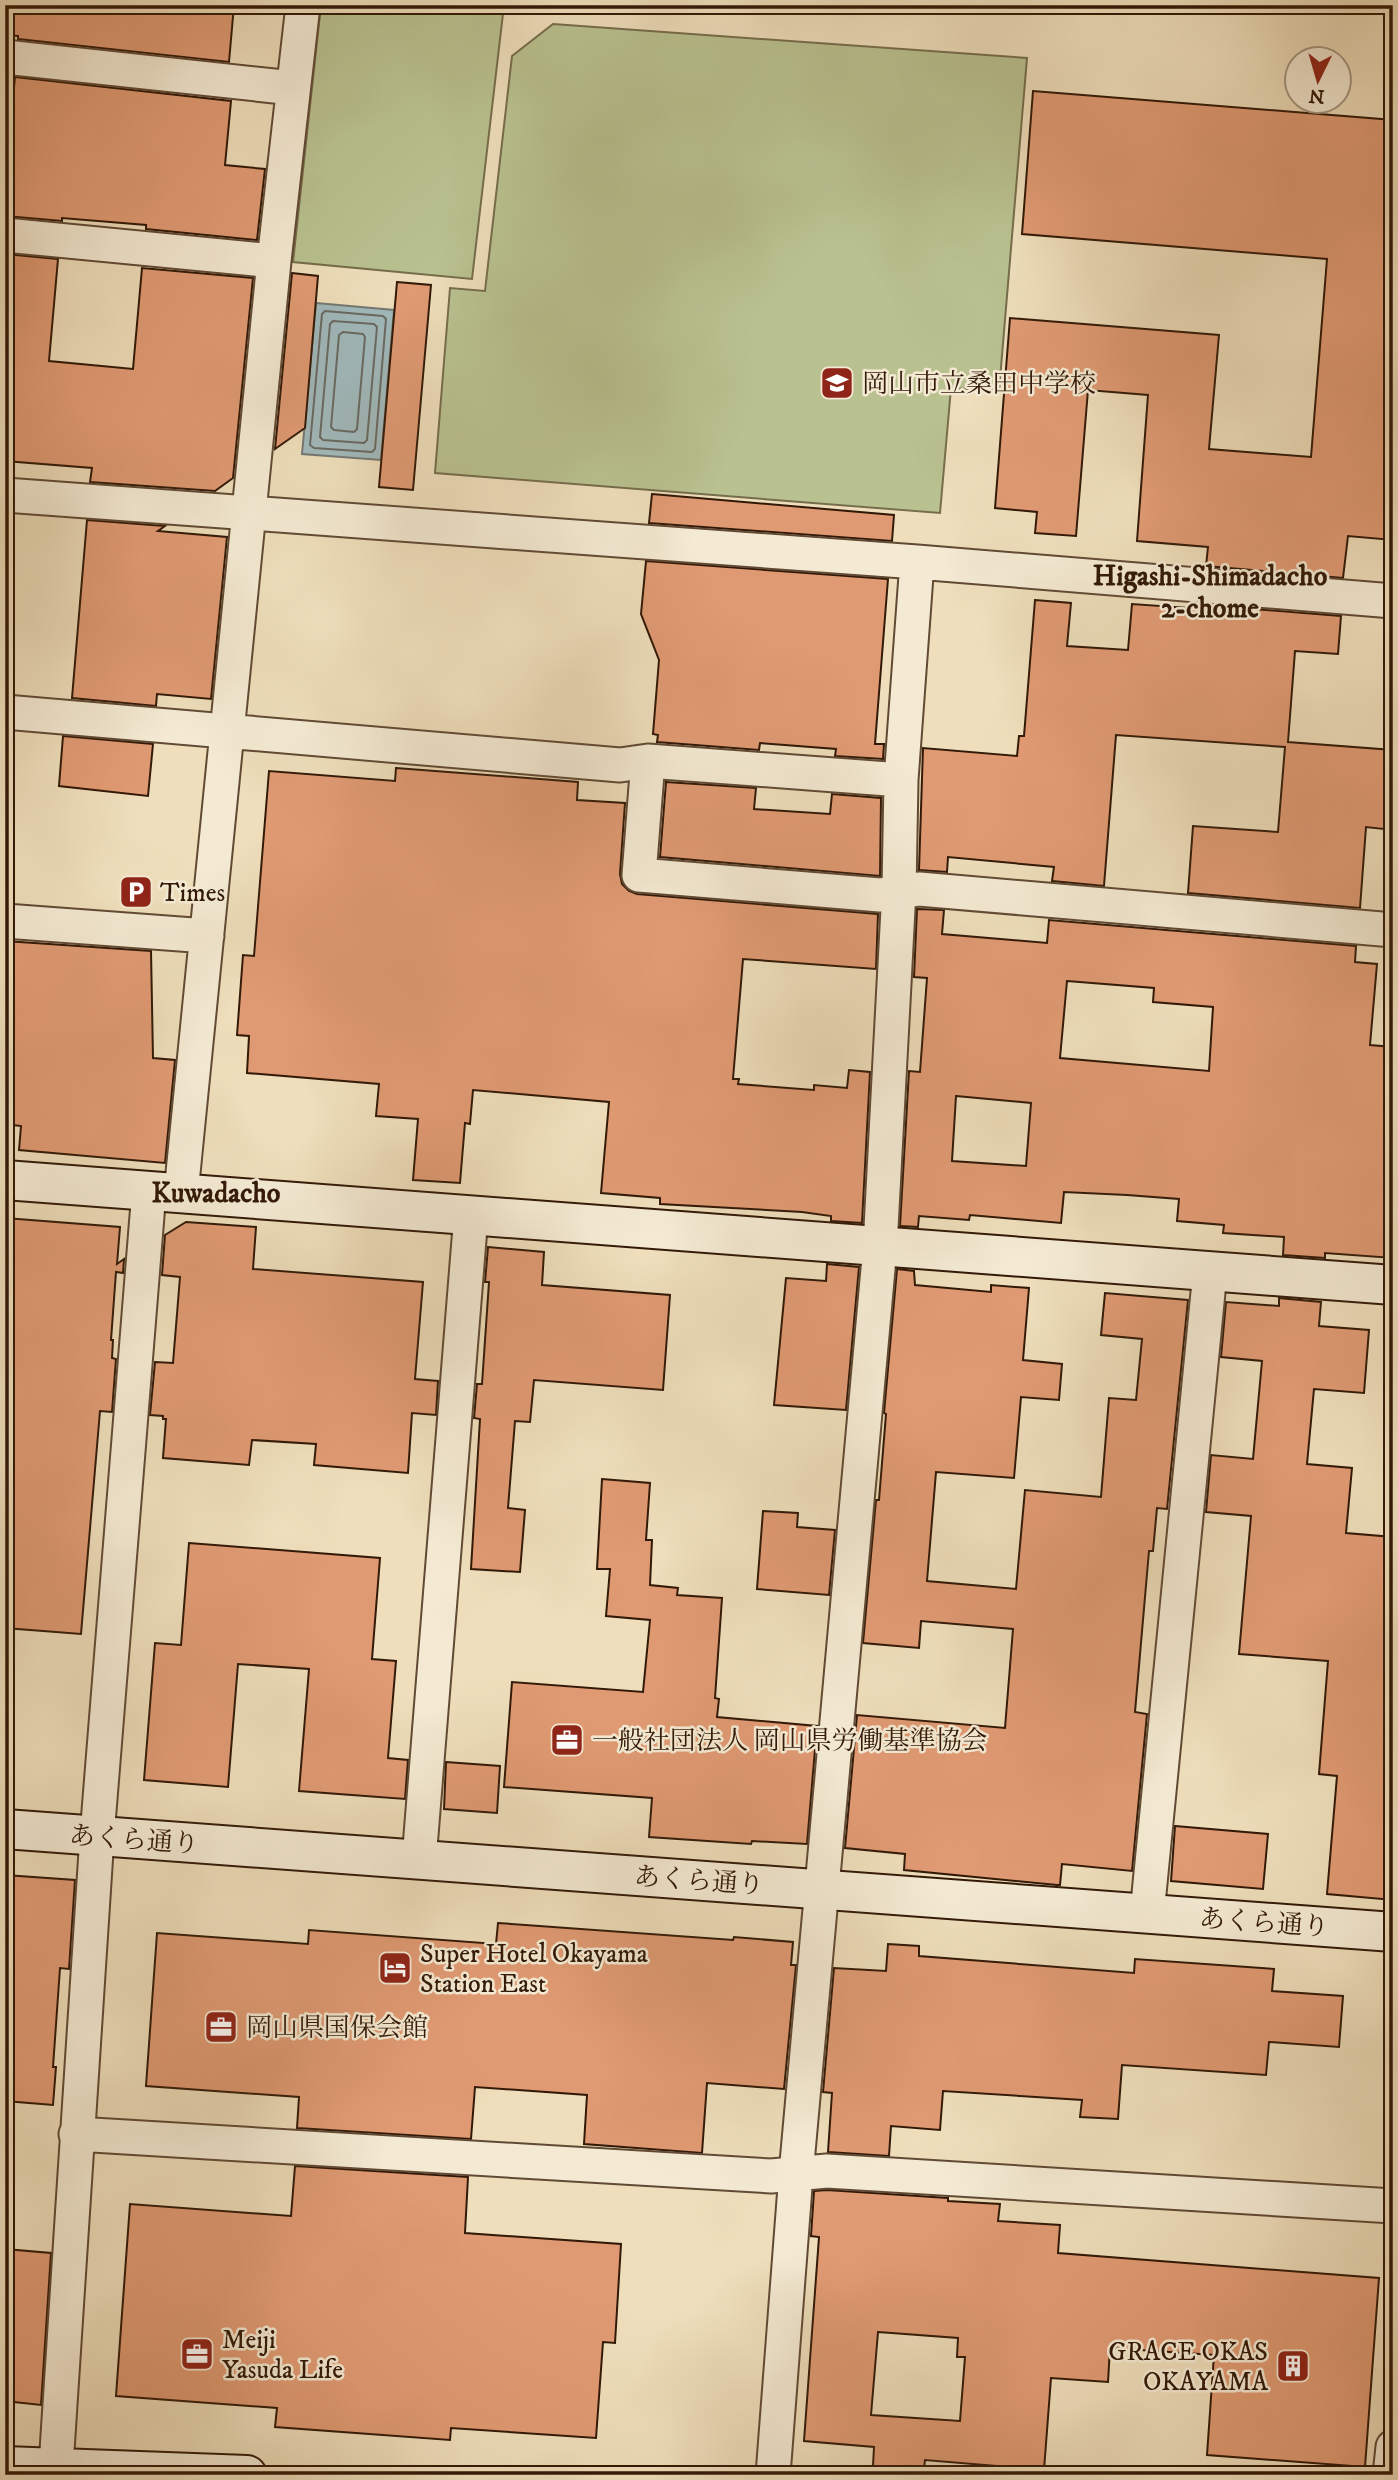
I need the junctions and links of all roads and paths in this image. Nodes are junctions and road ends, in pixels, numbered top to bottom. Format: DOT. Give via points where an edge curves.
graph roads {
  1 [pos="303,5"];
  2 [pos="5,57"];
  3 [pos="293,88"];
  4 [pos="5,235"];
  5 [pos="274,261"];
  6 [pos="5,495"];
  7 [pos="249,513"];
  8 [pos="917,562"];
  9 [pos="1393,601"];
  10 [pos="5,712"];
  11 [pos="228,731"];
  12 [pos="648,761"];
  13 [pos="901,780"];
  14 [pos="899,890"];
  15 [pos="5,921"];
  16 [pos="1393,930"];
  17 [pos="207,936"];
  18 [pos="5,1180"];
  19 [pos="165,1192"];
  20 [pos="471,1215"];
  21 [pos="880,1247"];
  22 [pos="1210,1272"];
  23 [pos="1393,1285"];
  24 [pos="5,1829"];
  25 [pos="97,1836"];
  26 [pos="419,1860"];
  27 [pos="822,1889"];
  28 [pos="1147,1914"];
  29 [pos="1393,1932"];
  30 [pos="76,2134"];
  31 [pos="796,2174"];
  32 [pos="1393,2206"];
  33 [pos="1393,2447"];
  34 [pos="56,2466"];
  35 [pos="11,2469"];
  36 [pos="247,2475"];
  37 [pos="773,2475"];
  38 [pos="1390,2475"];
  1 -- 3 [label="street"];
  2 -- 3 [label="street"];
  3 -- 5 [label="street"];
  4 -- 5 [label="street"];
  5 -- 7 [label="street"];
  6 -- 7 [label="street"];
  7 -- 8 [label="street"];
  7 -- 11 [label="street"];
  8 -- 9 [label="street"];
  8 -- 13 [label="street"];
  10 -- 11 [label="street"];
  11 -- 12 [label="street" via="620,765"];
  11 -- 17 [label="street"];
  12 -- 13 [label="street"];
  12 -- 14 [label="street" via="639,874 880,895"];
  13 -- 14 [label="street"];
  14 -- 16 [label="street"];
  14 -- 21 [label="street"];
  15 -- 17 [label="street"];
  17 -- 19 [label="street"];
  18 -- 19 [label="street"];
  19 -- 20 [label="street"];
  19 -- 25 [label="street"];
  20 -- 21 [label="street"];
  20 -- 26 [label="street"];
  21 -- 22 [label="street"];
  21 -- 27 [label="street"];
  22 -- 23 [label="street"];
  22 -- 28 [label="street"];
  24 -- 25 [label="street, あくら通り"];
  25 -- 26 [label="street, あくら通り"];
  25 -- 30 [label="street"];
  26 -- 27 [label="street, あくら通り"];
  27 -- 28 [label="street, あくら通り"];
  27 -- 31 [label="street"];
  28 -- 29 [label="street, あくら通り"];
  30 -- 31 [label="street"];
  30 -- 34 [label="street"];
  31 -- 32 [label="street" via="827,2171"];
  31 -- 37 [label="street"];
  33 -- 38 [label="street"];
  34 -- 35 [label="street"];
  34 -- 36 [label="street"];
}
